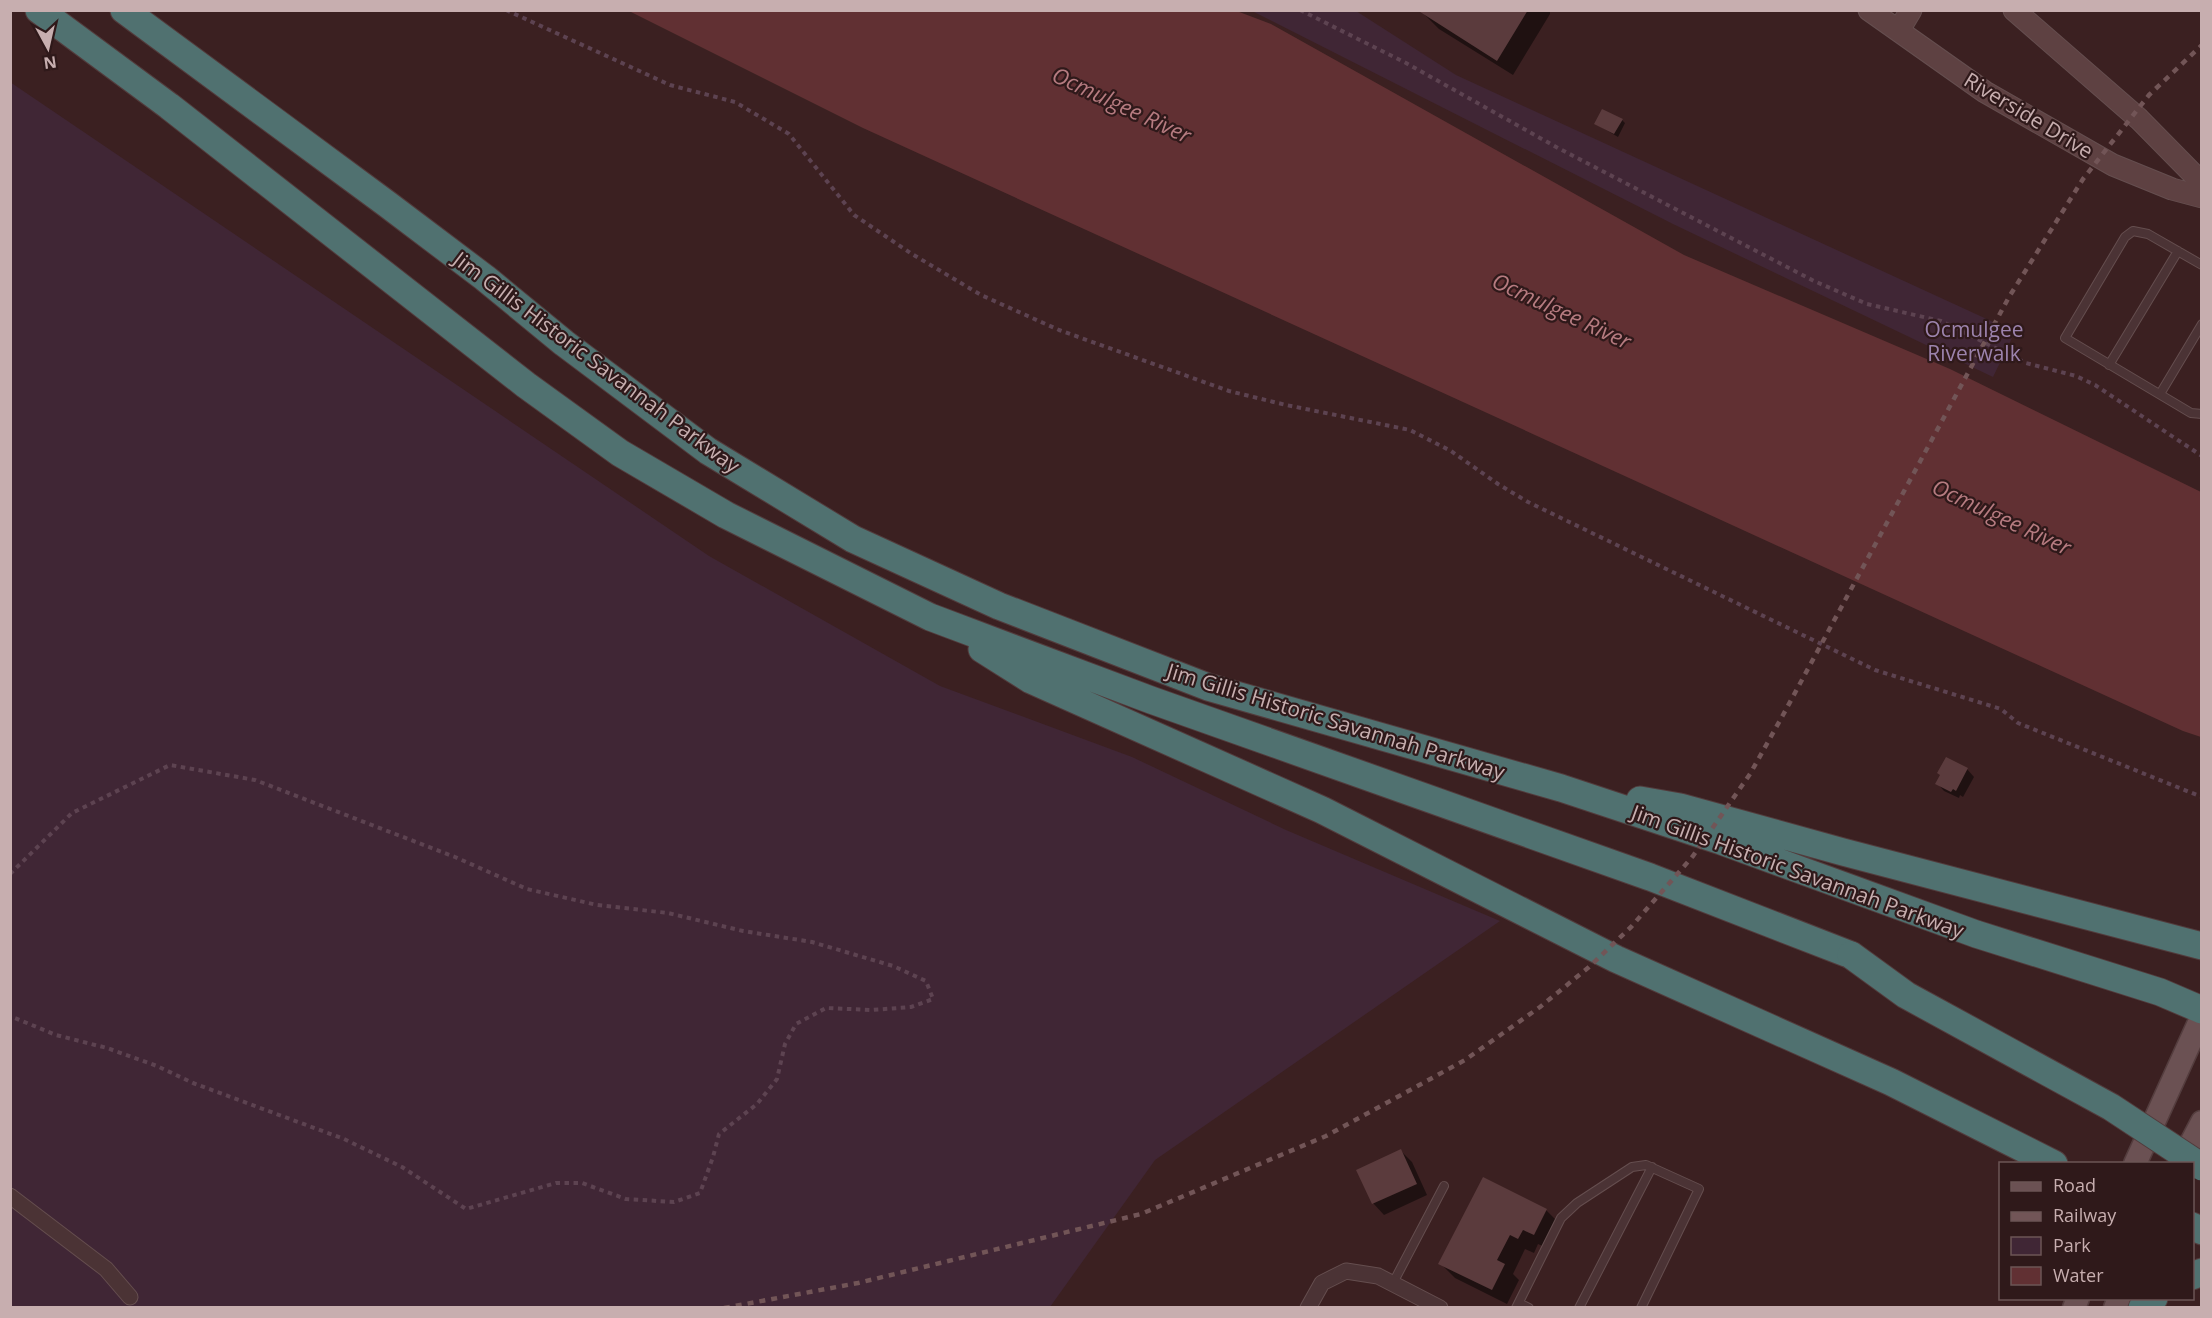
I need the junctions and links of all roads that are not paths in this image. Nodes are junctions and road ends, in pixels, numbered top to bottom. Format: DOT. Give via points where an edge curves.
graph roads {
  1 [pos="39,10"];
  2 [pos="124,10"];
  3 [pos="1869,10"];
  4 [pos="1911,10"];
  5 [pos="2014,10"];
  6 [pos="1899,30"];
  7 [pos="2202,183"];
  8 [pos="2202,197"];
  9 [pos="2178,251"];
  10 [pos="2202,265"];
  11 [pos="2202,324"];
  12 [pos="2109,365"];
  13 [pos="2160,394"];
  14 [pos="2202,414"];
  15 [pos="930,617"];
  16 [pos="1562,788"];
  17 [pos="2202,946"];
  18 [pos="2202,1010"];
  19 [pos="2202,1016"];
  20 [pos="2202,1122"];
  21 [pos="2050,1162"];
  22 [pos="2136,1162"];
  23 [pos="2181,1162"];
  24 [pos="1652,1167"];
  25 [pos="2202,1167"];
  26 [pos="1444,1186"];
  27 [pos="10,1196"];
  28 [pos="1393,1283"];
  29 [pos="130,1297"];
  30 [pos="1518,1305"];
  31 [pos="1308,1308"];
  32 [pos="1440,1308"];
  33 [pos="1529,1308"];
  34 [pos="1578,1308"];
  35 [pos="1641,1308"];
  1 -- 15 [label="highway, Jim Gillis Historic Savannah Parkway" via="169,105 526,385 620,453 726,515"];
  2 -- 16 [label="highway, Jim Gillis Historic Savannah Parkway" via="485,278 708,452 853,539 999,606 1208,687"];
  3 -- 6 [label="street, Riverside Drive"];
  4 -- 6 [label="street"];
  5 -- 7 [label="street" via="2139,119"];
  6 -- 8 [label="street, Riverside Drive" via="1984,92 2125,171"];
  9 -- 10 [label="lane"];
  9 -- 12 [label="lane"];
  9 -- 12 [label="lane" via="2148,234 2133,231 2125,237 2065,338"];
  11 -- 13 [label="lane"];
  12 -- 13 [label="lane"];
  13 -- 14 [label="lane" via="2199,416"];
  15 -- 21 [label="highway" via="1031,680 1322,810 1616,959 1891,1082"];
  15 -- 25 [label="highway, Jim Gillis Historic Savannah Parkway, bridge" via="1639,873 1851,955 1906,996 2111,1107"];
  16 -- 17 [label="highway" via="1680,807"];
  16 -- 18 [label="highway, Jim Gillis Historic Savannah Parkway" via="1976,934 2160,992"];
  19 -- 22 [label="main road"];
  20 -- 23 [label="main road"];
  24 -- 30 [label="lane" via="1632,1167 1561,1218"];
  24 -- 34 [label="lane"];
  24 -- 35 [label="lane" via="1699,1189"];
  26 -- 28 [label="lane"];
  27 -- 29 [label="street" via="106,1269"];
  28 -- 31 [label="street" via="1378,1276 1346,1271 1322,1282"];
  28 -- 32 [label="street"];
  30 -- 33 [label="lane"];
}
